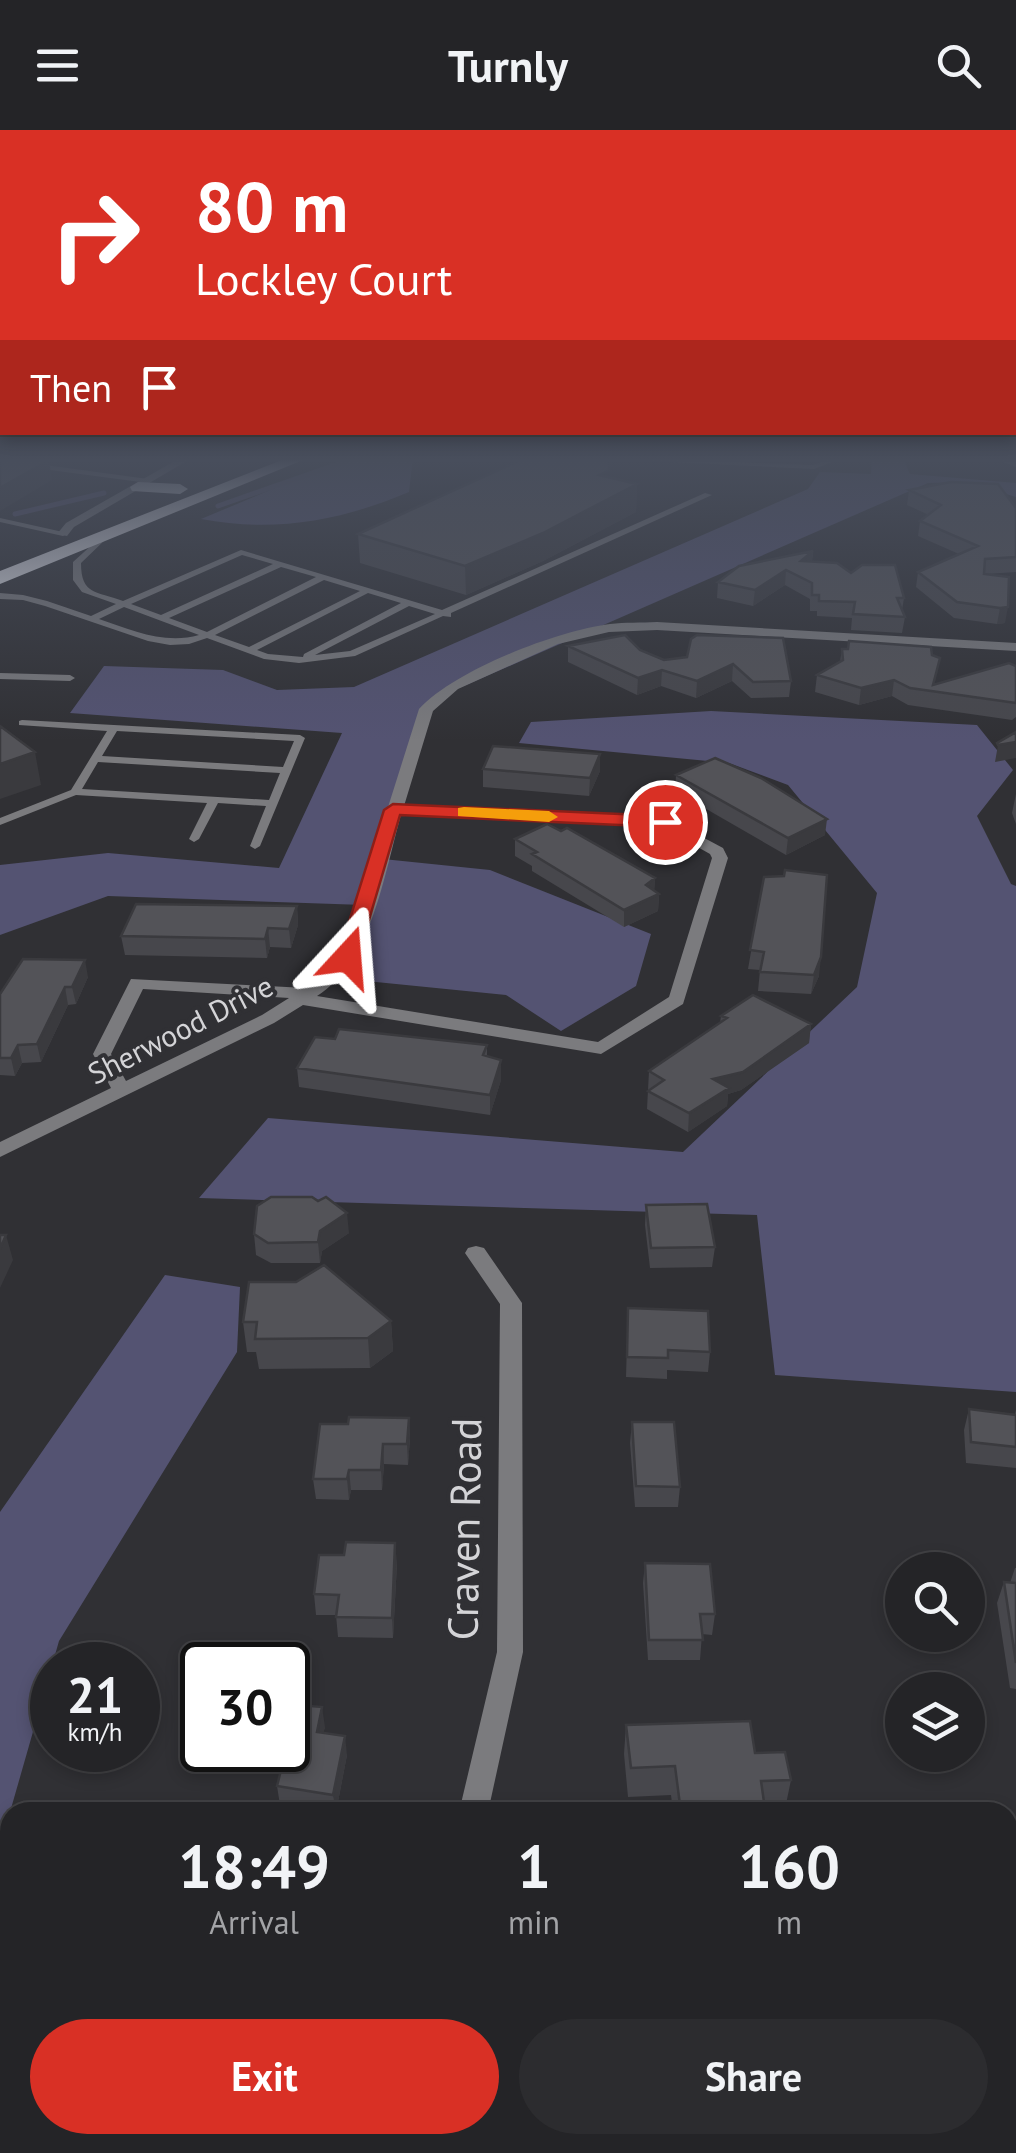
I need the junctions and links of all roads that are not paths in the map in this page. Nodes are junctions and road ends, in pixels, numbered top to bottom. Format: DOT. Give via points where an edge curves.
graph roads {
  1 [pos="63,552"];
  2 [pos="87,552"];
  3 [pos="240,552"];
  4 [pos="242,552"];
  5 [pos="571,552"];
  6 [pos="280,564"];
  7 [pos="323,577"];
  8 [pos="0,578"];
  9 [pos="368,590"];
  10 [pos="0,596"];
  11 [pos="408,602"];
  12 [pos="122,606"];
  13 [pos="448,615"];
  14 [pos="95,617"];
  15 [pos="159,619"];
  16 [pos="130,632"];
  17 [pos="203,634"];
  18 [pos="1016,647"];
  19 [pos="248,651"];
  20 [pos="298,660"];
  21 [pos="0,676"];
  22 [pos="70,678"];
  23 [pos="22,723"];
  24 [pos="114,728"];
  25 [pos="96,759"];
  26 [pos="287,770"];
  27 [pos="74,792"];
  28 [pos="214,800"];
  29 [pos="273,804"];
  30 [pos="393,810"];
  31 [pos="0,822"];
  32 [pos="194,839"];
  33 [pos="255,846"];
  34 [pos="304,996"];
  35 [pos="122,1090"];
  36 [pos="0,1150"];
  37 [pos="476,1253"];
  38 [pos="475,1802"];
  1 -- 8 [label="highway"];
  2 -- 12 [label="lane" via="77,562 77,580"];
  3 -- 12 [label="lane"];
  4 -- 6 [label="lane"];
  5 -- 13 [label="lane"];
  6 -- 7 [label="lane"];
  6 -- 15 [label="lane"];
  7 -- 9 [label="lane"];
  7 -- 17 [label="lane"];
  9 -- 11 [label="lane"];
  9 -- 19 [label="lane"];
  10 -- 14 [label="lane"];
  11 -- 13 [label="lane"];
  11 -- 20 [label="lane"];
  12 -- 14 [label="lane"];
  12 -- 15 [label="lane"];
  13 -- 20 [label="lane" via="352,654"];
  14 -- 16 [label="lane"];
  15 -- 16 [label="lane"];
  15 -- 17 [label="lane"];
  16 -- 17 [label="lane" via="189,641"];
  17 -- 19 [label="lane"];
  18 -- 30 [label="street, Sherwood Drive" via="656,626 572,636 432,701"];
  19 -- 20 [label="lane"];
  21 -- 22 [label="lane"];
  23 -- 24 [label="lane"];
  24 -- 25 [label="lane"];
  24 -- 26 [label="lane" via="300,738"];
  25 -- 26 [label="lane"];
  25 -- 27 [label="lane"];
  26 -- 29 [label="lane"];
  27 -- 28 [label="lane"];
  27 -- 31 [label="lane"];
  28 -- 29 [label="lane"];
  28 -- 32 [label="lane"];
  29 -- 33 [label="lane"];
  30 -- 34 [label="street, Sherwood Drive" via="348,957"];
  30 -- 34 [label="street" via="665,822 717,851 677,1000 602,1048"];
  34 -- 35 [label="street, Sherwood Drive"];
  34 -- 35 [label="street" via="136,983 102,1054"];
  35 -- 36 [label="street, Sherwood Drive"];
  37 -- 38 [label="street, Craven Road" via="510,1303 510,1652"];
}
